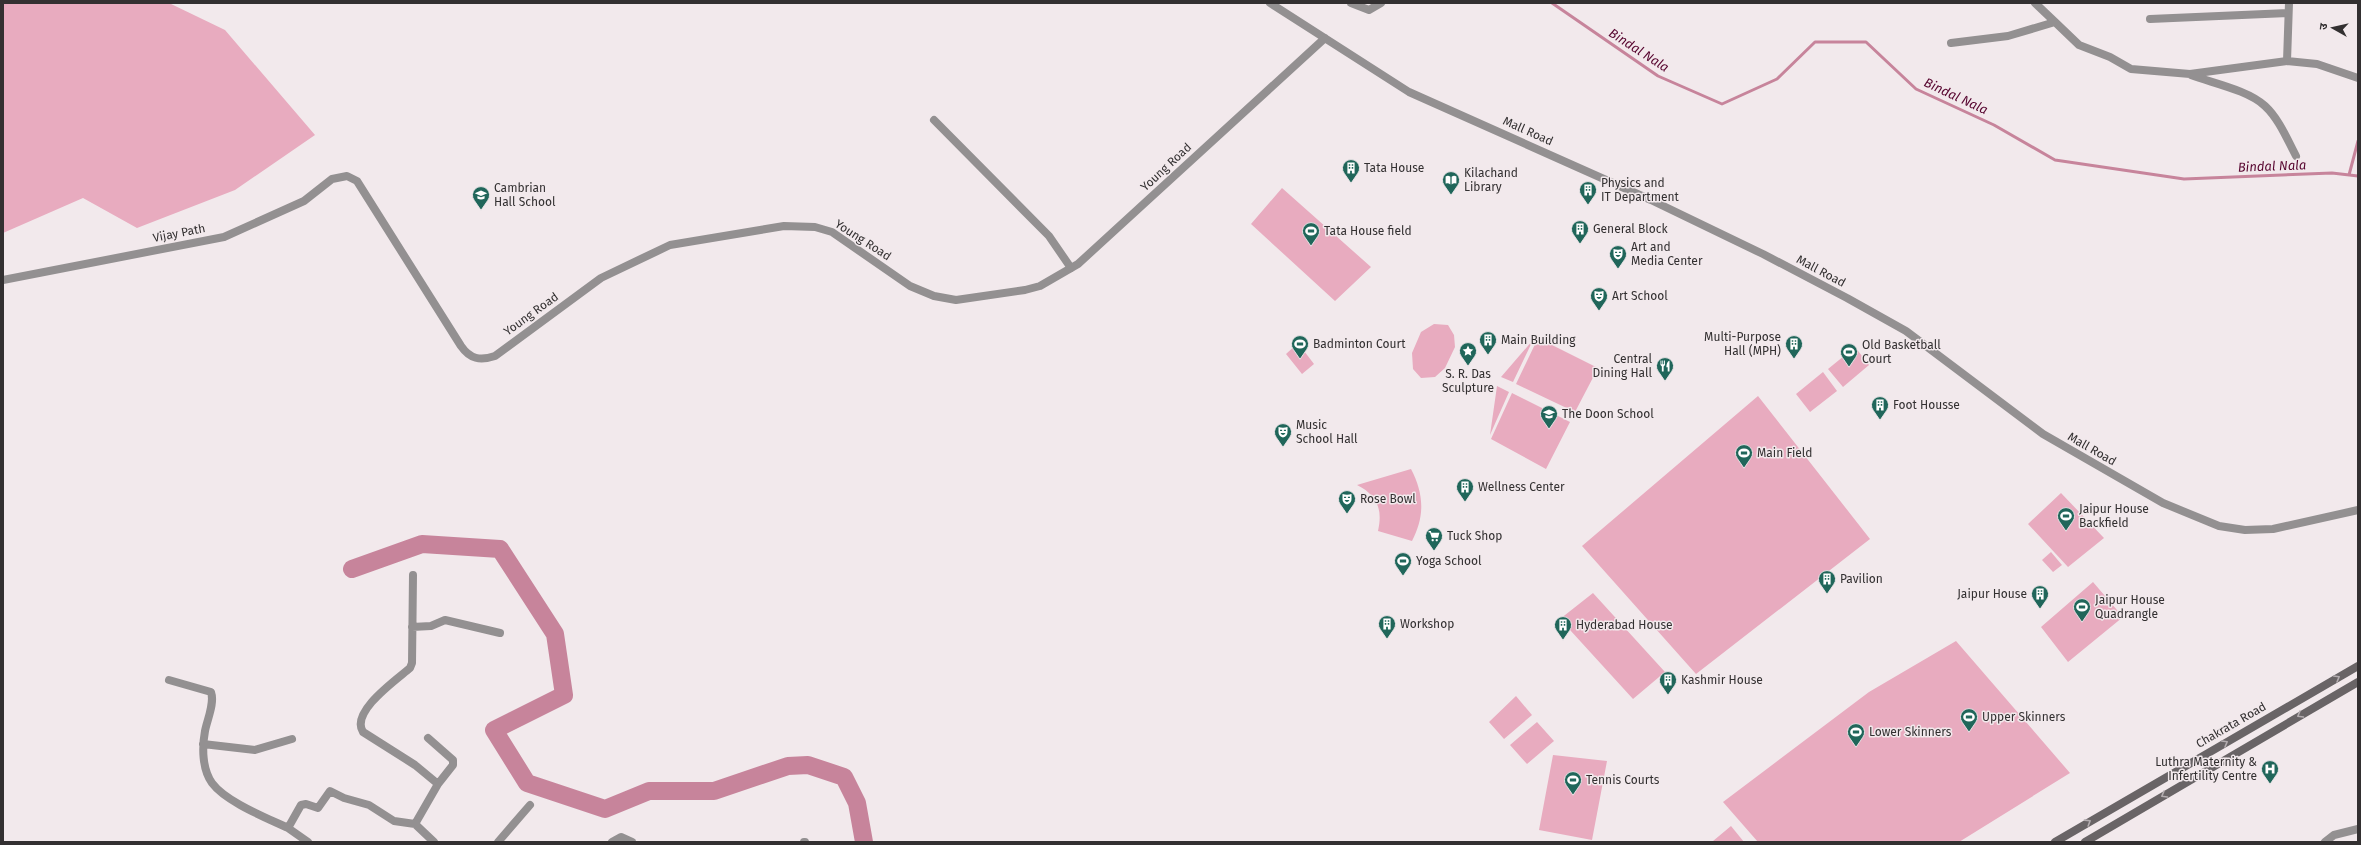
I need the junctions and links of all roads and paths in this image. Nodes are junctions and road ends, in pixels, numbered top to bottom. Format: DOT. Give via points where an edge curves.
graph roads {
  1 [pos="1270,3"];
  2 [pos="1350,3"];
  3 [pos="1381,3"];
  4 [pos="2035,3"];
  5 [pos="2289,3"];
  6 [pos="2288,13"];
  7 [pos="2150,19"];
  8 [pos="2055,22"];
  9 [pos="1324,38"];
  10 [pos="1951,43"];
  11 [pos="2287,62"];
  12 [pos="2190,74"];
  13 [pos="2358,78"];
  14 [pos="934,120"];
  15 [pos="2296,156"];
  16 [pos="346,176"];
  17 [pos="1072,268"];
  18 [pos="3,280"];
  19 [pos="2358,510"];
  20 [pos="413,575"];
  21 [pos="412,627"];
  22 [pos="500,633"];
  23 [pos="2358,666"];
  24 [pos="169,680"];
  25 [pos="2358,682"];
  26 [pos="428,738"];
  27 [pos="292,739"];
  28 [pos="203,744"];
  29 [pos="438,784"];
  30 [pos="530,805"];
  31 [pos="415,824"];
  32 [pos="288,828"];
  33 [pos="2358,829"];
  34 [pos="308,842"];
  35 [pos="434,842"];
  36 [pos="498,842"];
  37 [pos="612,842"];
  38 [pos="632,842"];
  39 [pos="2055,842"];
  40 [pos="2084,842"];
  41 [pos="2325,842"];
  1 -- 9 [label="street, Mall Road"];
  2 -- 3 [label="street" via="1369,10"];
  4 -- 8 [label="street"];
  5 -- 6 [label="street"];
  6 -- 7 [label="street"];
  6 -- 11 [label="street"];
  8 -- 10 [label="street" via="2008,36"];
  8 -- 12 [label="street" via="2079,45 2110,57 2125,67"];
  9 -- 17 [label="street, Young Road"];
  9 -- 19 [label="street, Mall Road" via="1409,92 1651,200 1763,254 1906,331 2043,434 2163,503 2219,526 2245,530 2273,529"];
  11 -- 12 [label="street"];
  11 -- 13 [label="street" via="2317,64"];
  12 -- 15 [label="street" via="2246,94 2264,105 2282,129"];
  14 -- 17 [label="street" via="1049,236"];
  16 -- 17 [label="street, Young Road" via="357,181 461,346 467,354 478,359 495,356 601,278 670,245 784,226 815,227 832,232 910,286 934,296 956,300 1040,286"];
  16 -- 18 [label="street, Vijay Path" via="332,179 304,201 224,237"];
  20 -- 21 [label="street"];
  21 -- 22 [label="street" via="431,626 445,620"];
  21 -- 29 [label="street" via="413,659 410,668 376,696 360,721 360,728 362,732 415,765"];
  39 -- 23 [label="main road, Chakrata Road, one-way"];
  24 -- 28 [label="street" via="210,692 212,700"];
  25 -- 40 [label="main road, one-way"];
  26 -- 29 [label="street" via="453,760 453,765"];
  27 -- 28 [label="street" via="255,750"];
  28 -- 32 [label="street" via="208,777 214,786 245,808"];
  29 -- 31 [label="street"];
  30 -- 36 [label="street"];
  31 -- 32 [label="street" via="394,821 369,805 330,791 318,808 302,805"];
  31 -- 35 [label="street"];
  32 -- 34 [label="street"];
  33 -- 41 [label="street" via="2334,835"];
  37 -- 38 [label="street" via="618,837"];
}
